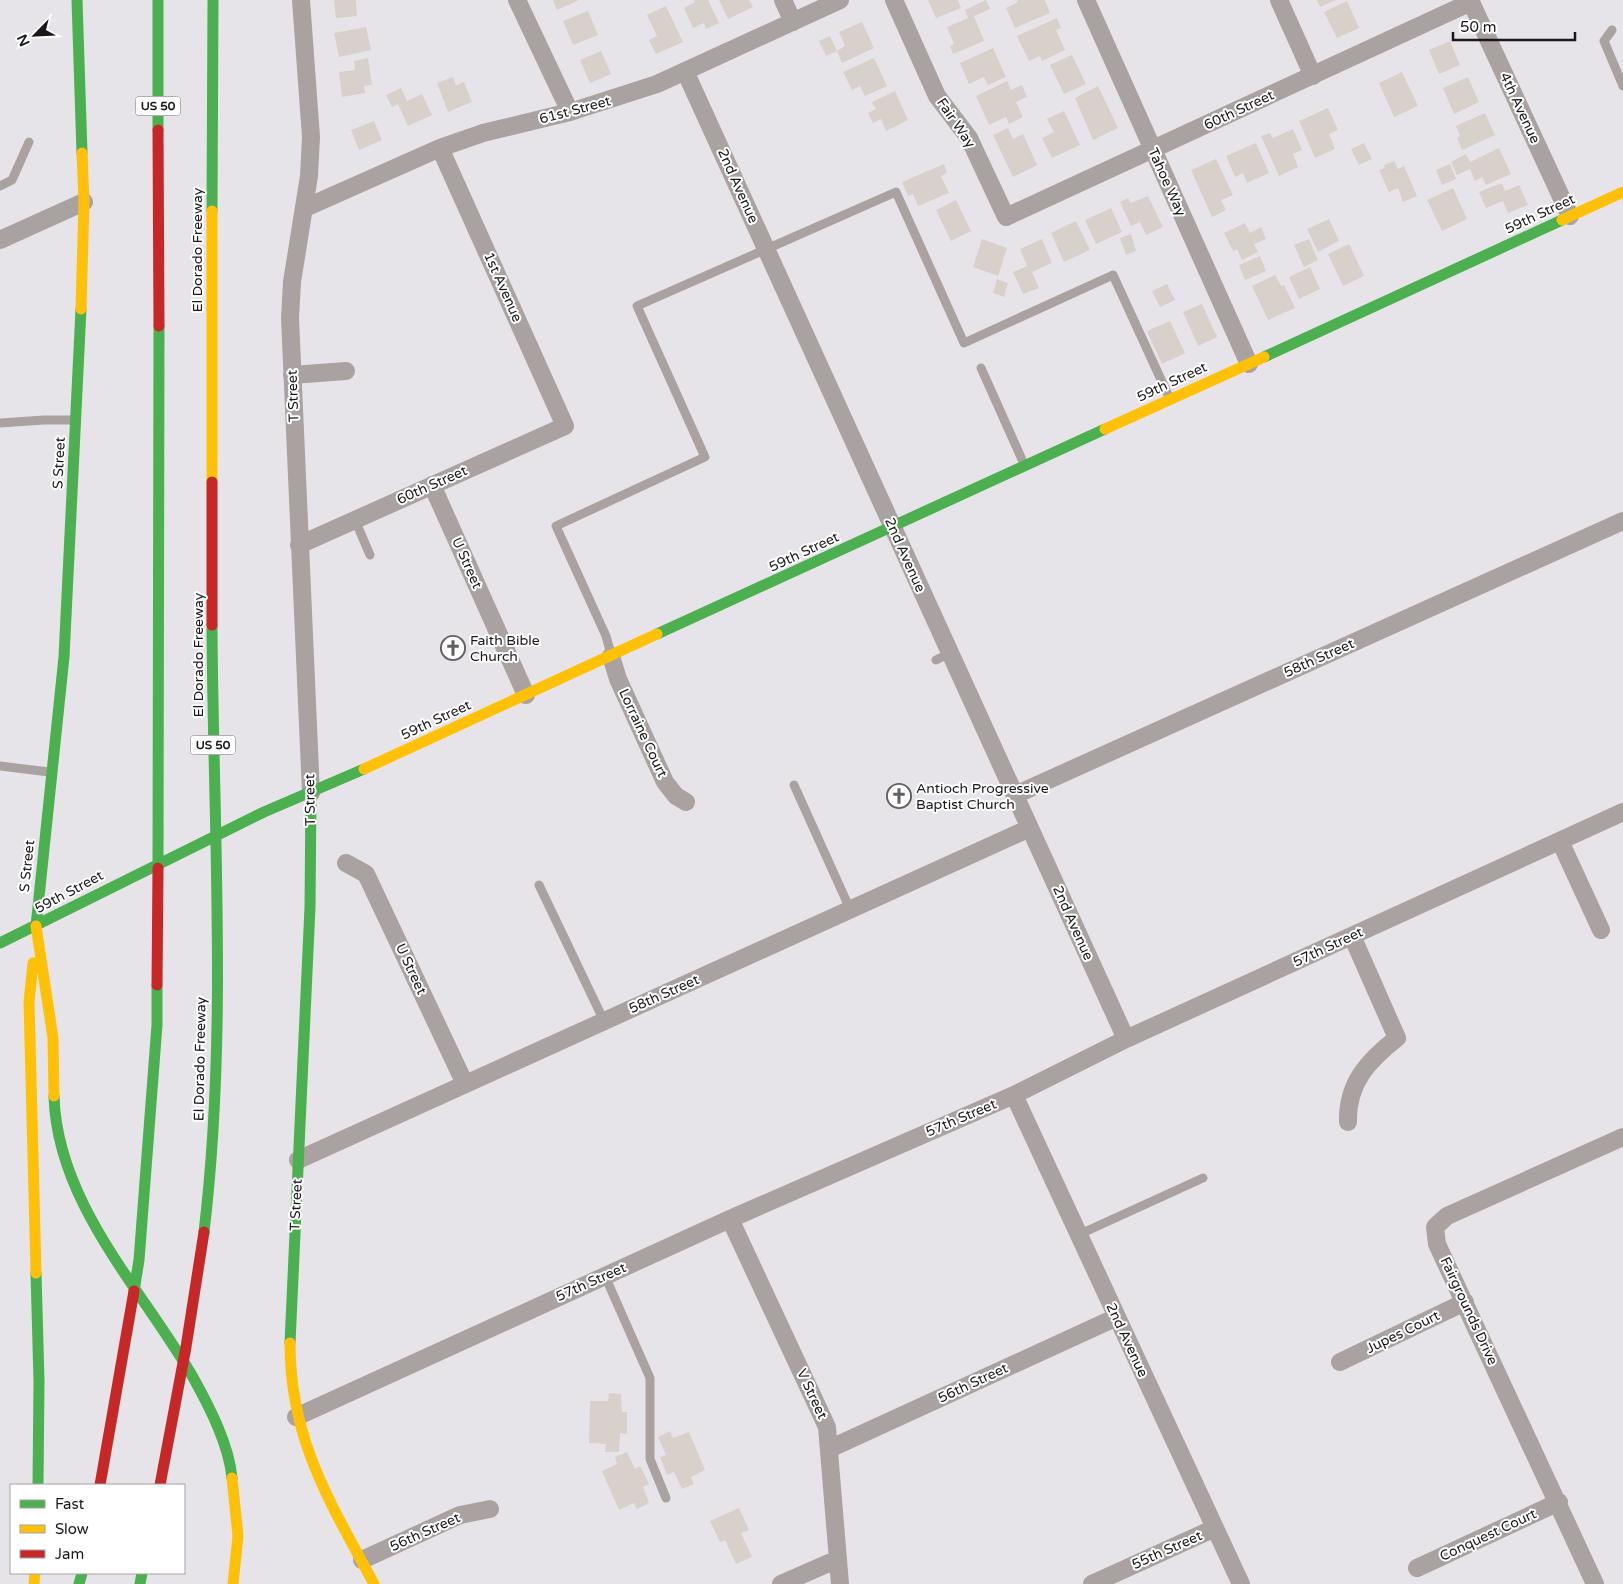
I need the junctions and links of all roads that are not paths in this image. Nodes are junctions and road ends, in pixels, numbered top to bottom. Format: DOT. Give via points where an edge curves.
graph roads {
  1 [pos="77,0"];
  2 [pos="158,0"];
  3 [pos="213,0"];
  4 [pos="301,0"];
  5 [pos="517,0"];
  6 [pos="783,0"];
  7 [pos="840,0"];
  8 [pos="894,0"];
  9 [pos="1086,0"];
  10 [pos="1279,0"];
  11 [pos="1470,1"];
  12 [pos="793,22"];
  13 [pos="1612,30"];
  14 [pos="146,48"];
  15 [pos="685,71"];
  16 [pos="1313,76"];
  17 [pos="1623,86"];
  18 [pos="570,112"];
  19 [pos="28,142"];
  20 [pos="440,148"];
  21 [pos="1153,150"];
  22 [pos="0,185"];
  23 [pos="1623,192"];
  24 [pos="84,202"];
  25 [pos="305,208"];
  26 [pos="159,212"];
  27 [pos="1570,216"];
  28 [pos="1006,218"];
  29 [pos="0,240"];
  30 [pos="766,249"];
  31 [pos="1249,364"];
  32 [pos="981,368"];
  33 [pos="346,372"];
  34 [pos="292,375"];
  35 [pos="1170,400"];
  36 [pos="76,420"];
  37 [pos="0,423"];
  38 [pos="565,426"];
  39 [pos="1025,466"];
  40 [pos="432,485"];
  41 [pos="355,520"];
  42 [pos="1623,521"];
  43 [pos="893,527"];
  44 [pos="299,545"];
  45 [pos="370,555"];
  46 [pos="612,656"];
  47 [pos="526,695"];
  48 [pos="0,766"];
  49 [pos="52,773"];
  50 [pos="794,785"];
  51 [pos="311,793"];
  52 [pos="1015,796"];
  53 [pos="686,802"];
  54 [pos="1623,812"];
  55 [pos="1030,828"];
  56 [pos="1560,841"];
  57 [pos="346,863"];
  58 [pos="539,885"];
  59 [pos="850,910"];
  60 [pos="36,926"];
  61 [pos="1601,930"];
  62 [pos="1352,936"];
  63 [pos="0,942"];
  64 [pos="604,1021"];
  65 [pos="1126,1039"];
  66 [pos="466,1084"];
  67 [pos="1014,1096"];
  68 [pos="1348,1122"];
  69 [pos="1623,1137"];
  70 [pos="298,1160"];
  71 [pos="1203,1178"];
  72 [pos="730,1219"];
  73 [pos="1078,1235"];
  74 [pos="605,1276"];
  75 [pos="1465,1302"];
  76 [pos="1116,1317"];
  77 [pos="1340,1362"];
  78 [pos="296,1417"];
  79 [pos="829,1449"];
  80 [pos="38,1484"];
  81 [pos="100,1484"];
  82 [pos="160,1484"];
  83 [pos="666,1498"];
  84 [pos="1559,1502"];
  85 [pos="490,1509"];
  86 [pos="1215,1528"];
  87 [pos="838,1559"];
  88 [pos="362,1560"];
  89 [pos="1418,1568"];
  90 [pos="233,1584"];
  91 [pos="374,1584"];
  92 [pos="781,1584"];
  93 [pos="840,1584"];
  94 [pos="1092,1584"];
  95 [pos="1241,1584"];
  96 [pos="1595,1584"];
  1 -- 24 [label="main road, S Street"];
  2 -- 26 [label="main road, US 50"];
  3 -- 82 [label="main road, El Dorado Freeway / US 50" via="214,1116 203,1238 185,1359"];
  4 -- 25 [label="street, T Street" via="311,136"];
  5 -- 18 [label="street"];
  6 -- 12 [label="street"];
  7 -- 12 [label="street, 61st Street"];
  8 -- 28 [label="street, Fair Way" via="937,96 969,138"];
  9 -- 21 [label="street, Tahoe Way"];
  10 -- 16 [label="street"];
  11 -- 16 [label="street, 60th Street"];
  11 -- 27 [label="street, 4th Avenue"];
  12 -- 15 [label="street, 61st Street"];
  13 -- 17 [label="lane" via="1604,41"];
  14 -- 26 [label="main road"];
  15 -- 18 [label="street, 61st Street" via="618,98"];
  15 -- 30 [label="street, 2nd Avenue"];
  16 -- 21 [label="street, 60th Street"];
  18 -- 20 [label="street, 61st Street" via="483,133"];
  19 -- 22 [label="lane" via="12,180"];
  20 -- 25 [label="street, 61st Street"];
  20 -- 38 [label="street, 1st Avenue"];
  21 -- 28 [label="street, 60th Street"];
  21 -- 31 [label="street, Tahoe Way"];
  23 -- 27 [label="main road, 59th Street"];
  24 -- 29 [label="street"];
  24 -- 36 [label="main road, S Street"];
  25 -- 34 [label="street, T Street" via="292,282"];
  26 -- 81 [label="main road, US 50" via="157,1025 139,1260"];
  27 -- 31 [label="main road, 59th Street"];
  30 -- 35 [label="lane" via="896,192 964,343 1113,275"];
  30 -- 43 [label="street, 2nd Avenue"];
  30 -- 46 [label="lane" via="637,306 705,457 556,526"];
  31 -- 35 [label="main road, 59th Street"];
  32 -- 39 [label="lane"];
  33 -- 34 [label="street"];
  34 -- 44 [label="street, T Street"];
  35 -- 39 [label="main road, 59th Street"];
  36 -- 37 [label="lane"];
  36 -- 49 [label="main road, S Street" via="66,629"];
  38 -- 40 [label="street, 60th Street"];
  39 -- 43 [label="main road, 59th Street"];
  40 -- 41 [label="street, 60th Street"];
  40 -- 47 [label="street, U Street"];
  41 -- 44 [label="street, 60th Street"];
  41 -- 45 [label="lane"];
  42 -- 52 [label="street, 58th Street"];
  43 -- 46 [label="main road, 59th Street"];
  43 -- 52 [label="street, 2nd Avenue" via="943,657"];
  44 -- 51 [label="street, T Street"];
  46 -- 47 [label="main road, 59th Street"];
  46 -- 53 [label="street, Lorraine Court" via="618,679 665,782 676,796"];
  47 -- 51 [label="main road, 59th Street"];
  48 -- 49 [label="lane"];
  49 -- 60 [label="main road, S Street"];
  50 -- 59 [label="lane"];
  51 -- 60 [label="main road, 59th Street" via="264,812"];
  51 -- 70 [label="main road, T Street" via="310,907"];
  52 -- 55 [label="street, 2nd Avenue"];
  54 -- 56 [label="street, 57th Street"];
  55 -- 59 [label="street, 58th Street" via="906,878"];
  55 -- 65 [label="street, 2nd Avenue"];
  56 -- 61 [label="street"];
  56 -- 62 [label="street, 57th Street"];
  57 -- 66 [label="street, U Street" via="366,874"];
  58 -- 64 [label="lane"];
  59 -- 64 [label="street, 58th Street"];
  60 -- 63 [label="main road, 59th Street"];
  60 -- 80 [label="main road" via="29,1002 39,1381"];
  60 -- 90 [label="main road" via="52,1038 55,1124 76,1190 110,1251 173,1343 214,1414 232,1474 238,1536"];
  62 -- 65 [label="street, 57th Street"];
  62 -- 68 [label="street" via="1397,1038 1360,1074 1351,1090"];
  64 -- 66 [label="street, 58th Street"];
  65 -- 67 [label="street, 57th Street"];
  66 -- 70 [label="street, 58th Street"];
  67 -- 72 [label="street, 57th Street"];
  67 -- 73 [label="street, 2nd Avenue"];
  69 -- 75 [label="street, Fairgrounds Drive" via="1440,1220 1435,1227 1437,1244"];
  70 -- 78 [label="main road, T Street" via="290,1345"];
  71 -- 73 [label="lane"];
  72 -- 74 [label="street, 57th Street"];
  72 -- 79 [label="street, V Street" via="827,1427"];
  73 -- 76 [label="street, 2nd Avenue"];
  74 -- 78 [label="street, 57th Street"];
  74 -- 83 [label="lane" via="650,1378 650,1459"];
  75 -- 77 [label="street, Jupes Court"];
  75 -- 84 [label="street, Fairgrounds Drive"];
  76 -- 79 [label="street, 56th Street"];
  76 -- 86 [label="street, 2nd Avenue"];
  78 -- 88 [label="main road, T Street" via="317,1476"];
  79 -- 87 [label="street, V Street"];
  84 -- 89 [label="street, Conquest Court"];
  84 -- 96 [label="street, Fairgrounds Drive"];
  85 -- 88 [label="street, 56th Street" via="460,1515"];
  86 -- 94 [label="street, 55th Street"];
  86 -- 95 [label="street, 2nd Avenue"];
  87 -- 92 [label="street"];
  87 -- 93 [label="street, V Street"];
  88 -- 91 [label="main road, T Street"];
}
